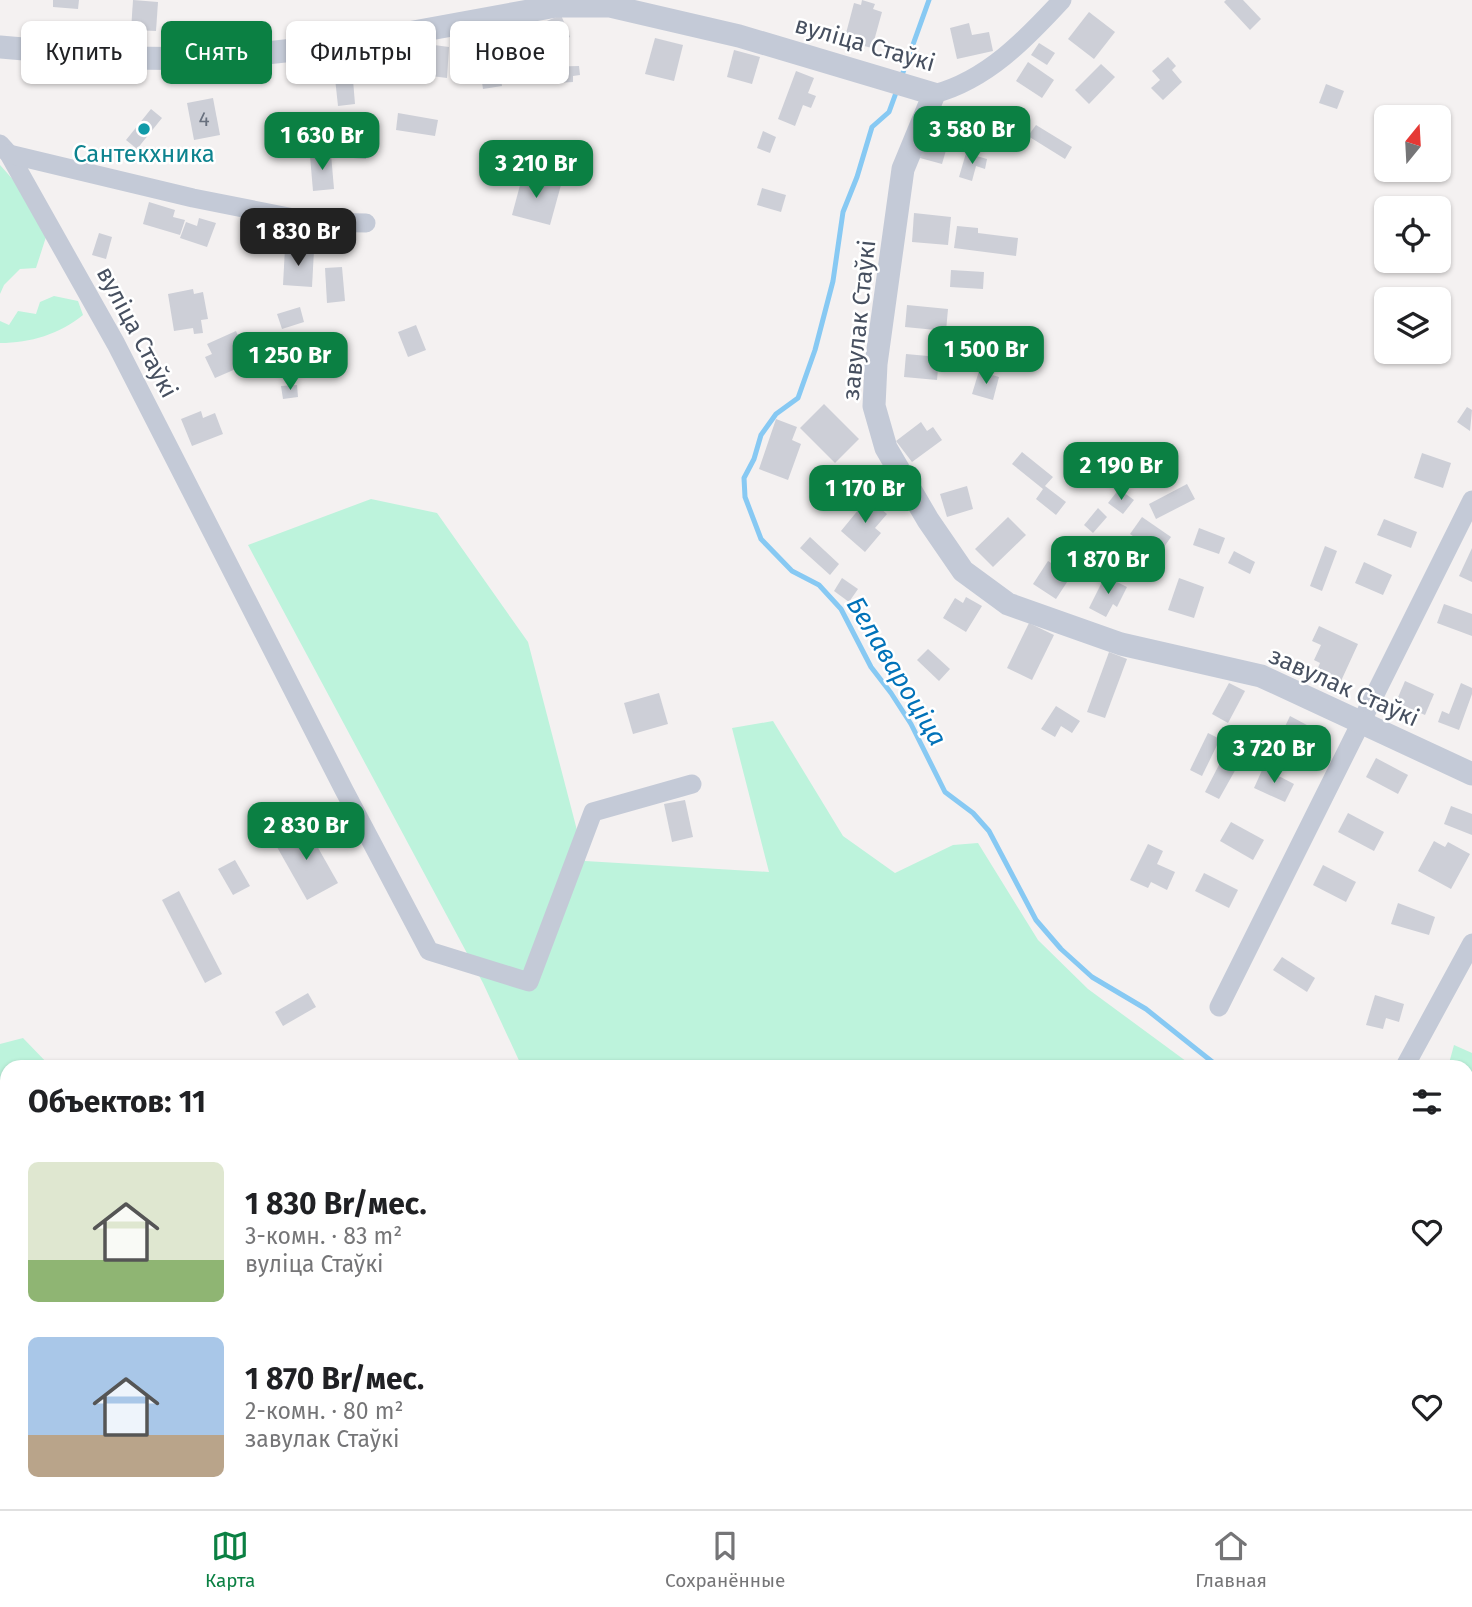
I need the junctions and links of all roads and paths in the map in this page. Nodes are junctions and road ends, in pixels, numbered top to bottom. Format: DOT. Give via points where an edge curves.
graph roads {
  1 [pos="1062,0"];
  2 [pos="0,47"];
  3 [pos="928,92"];
  4 [pos="5,149"];
  5 [pos="366,223"];
  6 [pos="1472,500"];
  7 [pos="1361,723"];
  8 [pos="1472,774"];
  9 [pos="692,784"];
  10 [pos="1472,943"];
  11 [pos="1219,1007"];
  12 [pos="1408,1060"];
  1 -- 3 [label="street, вуліца Стаўкі" via="986,71 954,89"];
  2 -- 3 [label="street, вуліца Стаўкі" via="128,58 213,59 348,44 556,6 610,6 739,36"];
  3 -- 7 [label="street, завулак Стаўкі" via="903,169 874,406 886,448 928,520 963,571 1008,604 1121,643 1261,676"];
  4 -- 5 [label="street, вуліца Стаўкі" via="193,198 314,222"];
  4 -- 9 [label="street, вуліца Стаўкі" via="116,344 429,951 529,982 593,812"];
  6 -- 7 [label="street"];
  7 -- 8 [label="street, завулак Стаўкі"];
  7 -- 11 [label="street"];
  10 -- 12 [label="street"];
}
